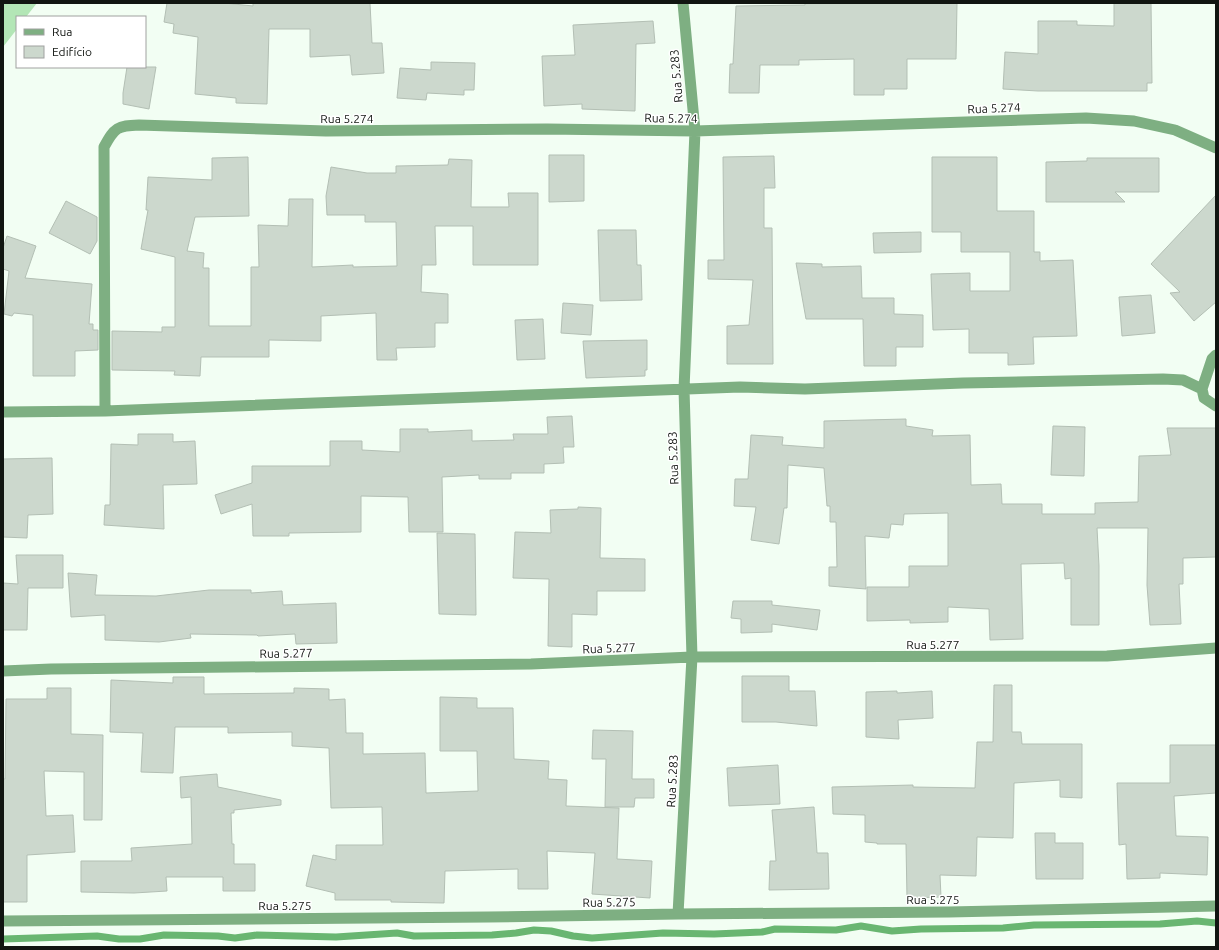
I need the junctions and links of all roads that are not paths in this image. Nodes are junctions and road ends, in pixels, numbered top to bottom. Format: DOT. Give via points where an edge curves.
graph roads {
  1 [pos="683,3"];
  2 [pos="695,132"];
  3 [pos="1216,148"];
  4 [pos="1216,355"];
  5 [pos="684,389"];
  6 [pos="1202,389"];
  7 [pos="1216,406"];
  8 [pos="105,411"];
  9 [pos="3,412"];
  10 [pos="1216,648"];
  11 [pos="692,657"];
  12 [pos="3,671"];
  13 [pos="1216,906"];
  14 [pos="678,914"];
  15 [pos="3,921"];
  1 -- 2 [label="street, Rua 5.283"];
  2 -- 3 [label="street, Rua 5.274" via="1086,118 1134,121 1175,130"];
  2 -- 5 [label="street, Rua 5.283"];
  2 -- 8 [label="street, Rua 5.274" via="547,129 326,131 121,126 111,133 104,146"];
  4 -- 6 [label="street" via="1212,359"];
  5 -- 6 [label="street" via="805,389 1163,379 1183,380"];
  5 -- 8 [label="street"];
  5 -- 11 [label="street, Rua 5.283"];
  6 -- 7 [label="street" via="1204,398"];
  8 -- 9 [label="street"];
  10 -- 11 [label="street, Rua 5.277" via="1107,656"];
  11 -- 12 [label="street, Rua 5.277" via="531,664"];
  11 -- 14 [label="street, Rua 5.283"];
  13 -- 14 [label="street, Rua 5.275" via="949,912"];
  14 -- 15 [label="street, Rua 5.275"];
}
